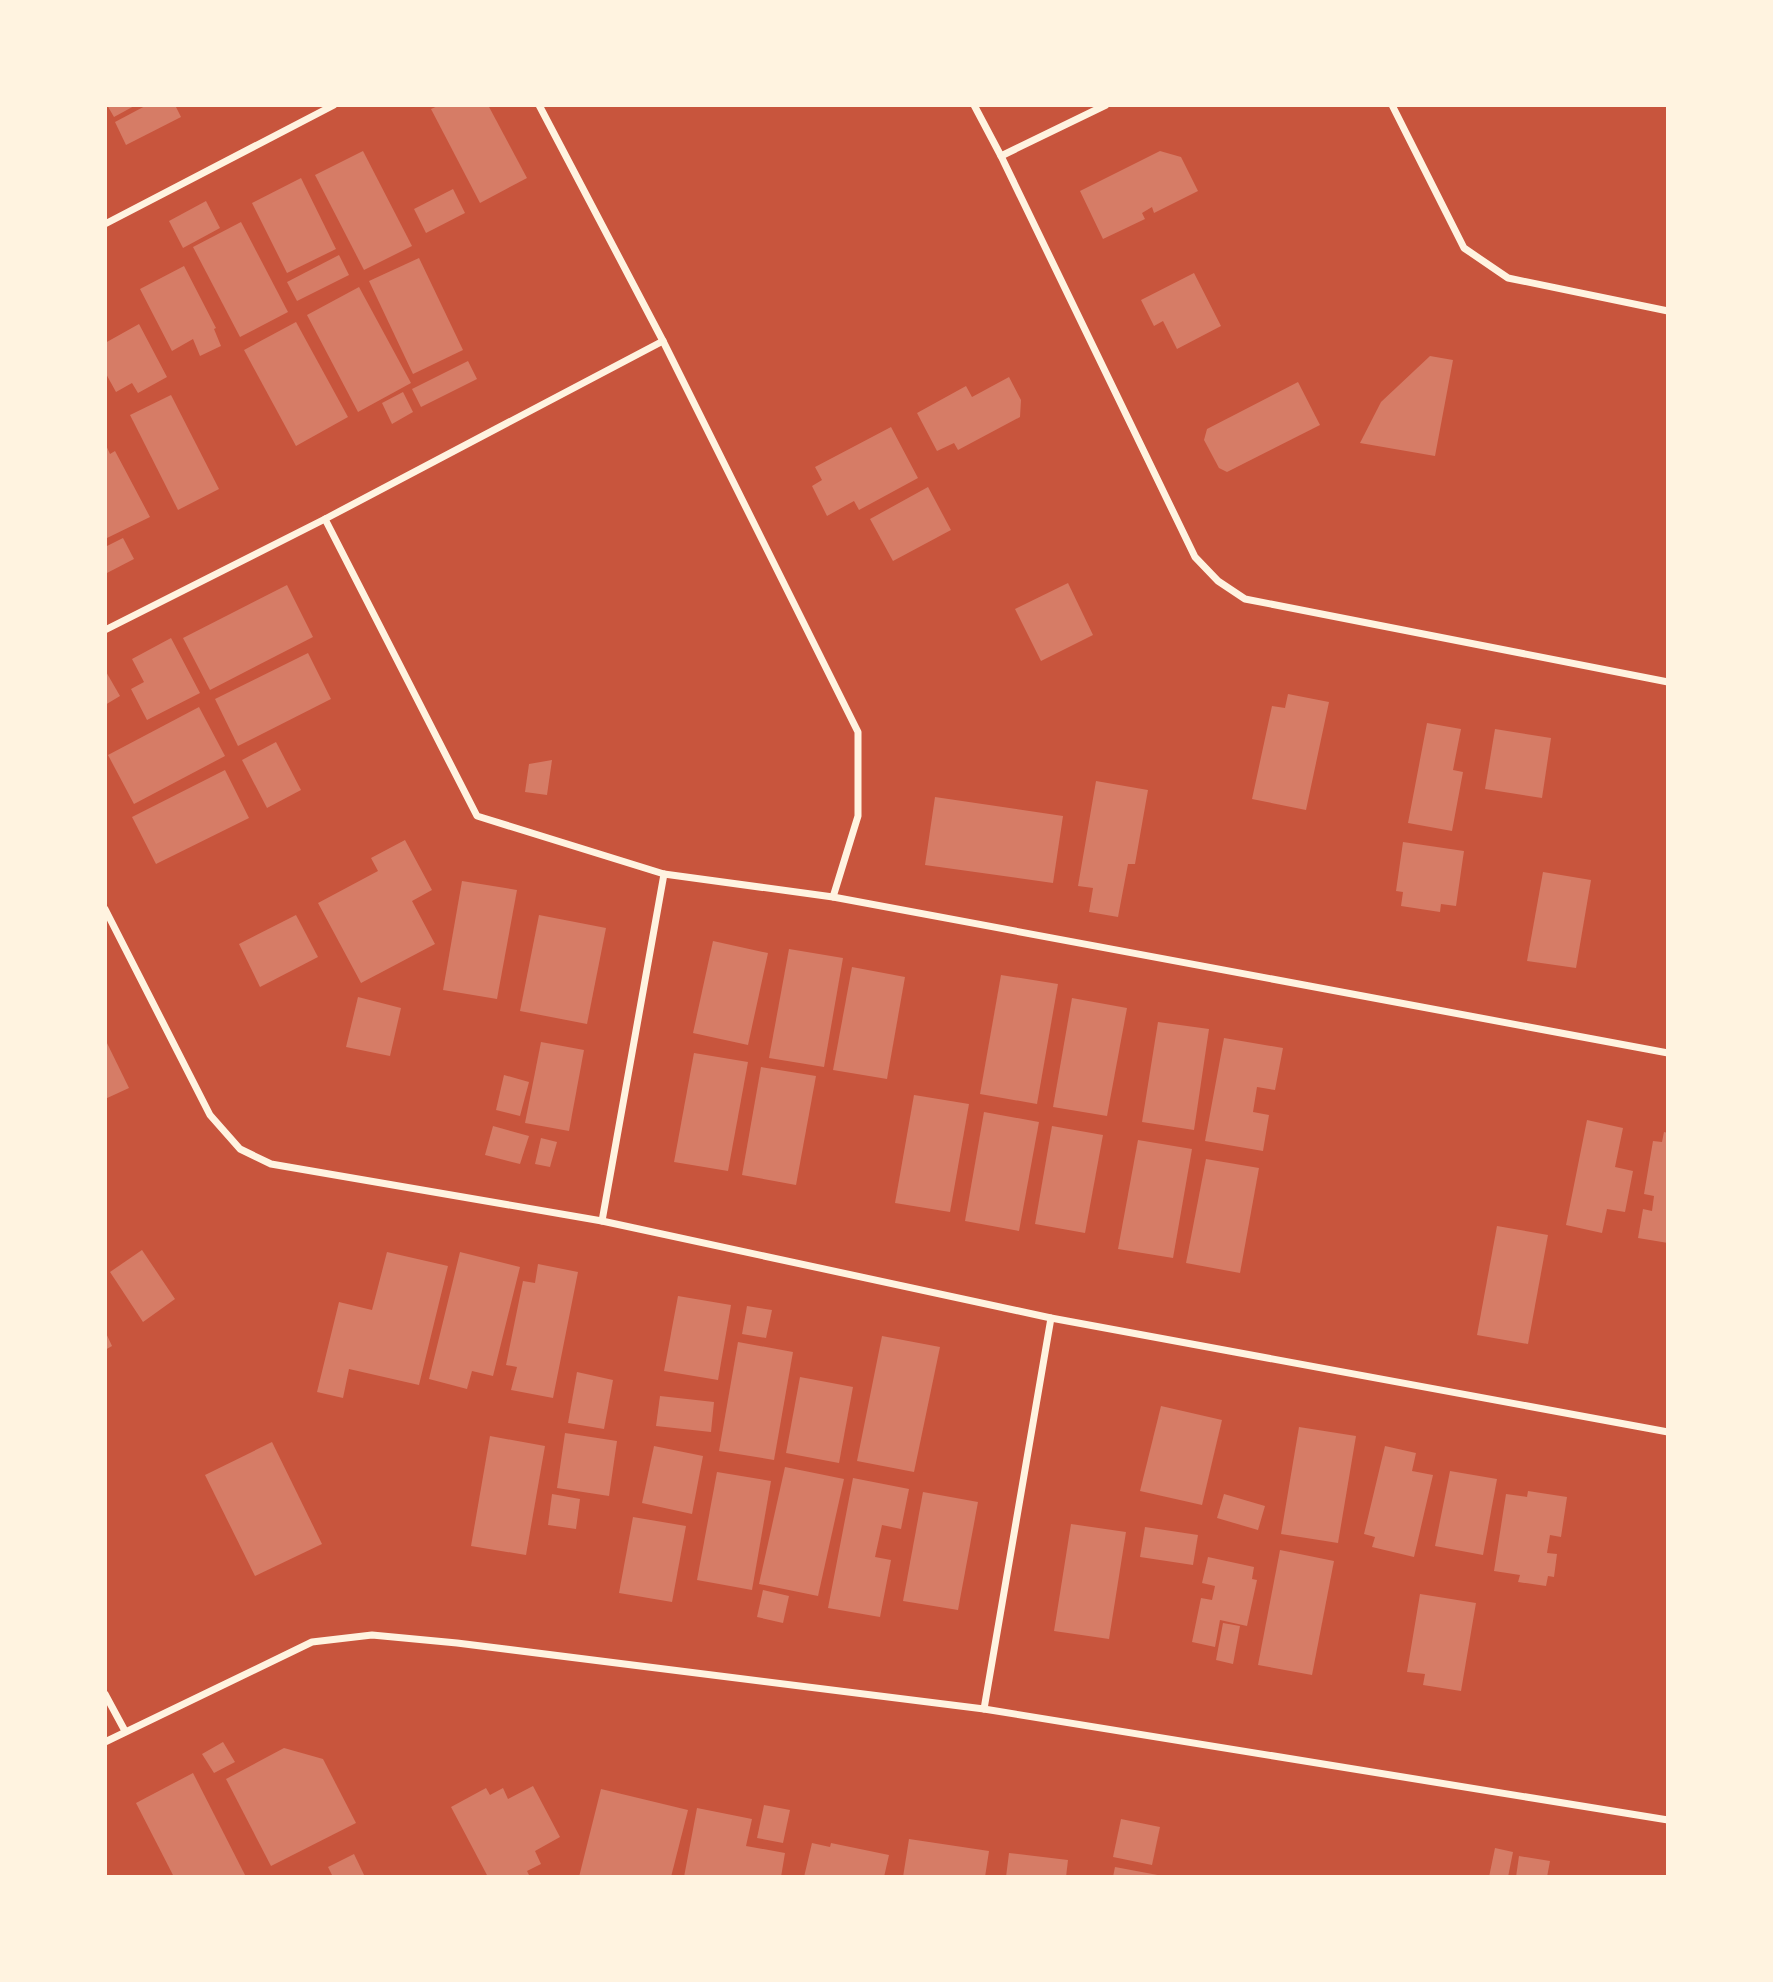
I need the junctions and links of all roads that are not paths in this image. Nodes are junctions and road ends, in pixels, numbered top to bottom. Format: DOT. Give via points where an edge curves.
graph roads {
  1 [pos="334,105"];
  2 [pos="539,105"];
  3 [pos="974,105"];
  4 [pos="1106,105"];
  5 [pos="1392,105"];
  6 [pos="1001,156"];
  7 [pos="105,224"];
  8 [pos="1668,311"];
  9 [pos="663,341"];
  10 [pos="325,519"];
  11 [pos="105,630"];
  12 [pos="1668,682"];
  13 [pos="664,874"];
  14 [pos="833,897"];
  15 [pos="105,909"];
  16 [pos="1668,1053"];
  17 [pos="602,1220"];
  18 [pos="1051,1318"];
  19 [pos="1668,1432"];
  20 [pos="105,1694"];
  21 [pos="985,1709"];
  22 [pos="125,1731"];
  23 [pos="105,1742"];
  24 [pos="1668,1820"];
  1 -- 7 [label="street"];
  2 -- 9 [label="street"];
  3 -- 6 [label="street"];
  4 -- 6 [label="street"];
  5 -- 8 [label="street" via="1464,248 1508,278"];
  6 -- 12 [label="street" via="1195,556 1218,581 1245,599"];
  9 -- 10 [label="street"];
  9 -- 14 [label="street" via="858,732 858,816"];
  10 -- 11 [label="street"];
  10 -- 13 [label="street" via="477,816"];
  13 -- 14 [label="street"];
  13 -- 17 [label="street"];
  14 -- 16 [label="street"];
  15 -- 17 [label="street" via="210,1115 240,1149 271,1164"];
  17 -- 18 [label="street"];
  18 -- 19 [label="street"];
  18 -- 21 [label="street"];
  20 -- 22 [label="street"];
  21 -- 22 [label="street" via="372,1635 312,1642"];
  21 -- 24 [label="street"];
  22 -- 23 [label="street"];
}
